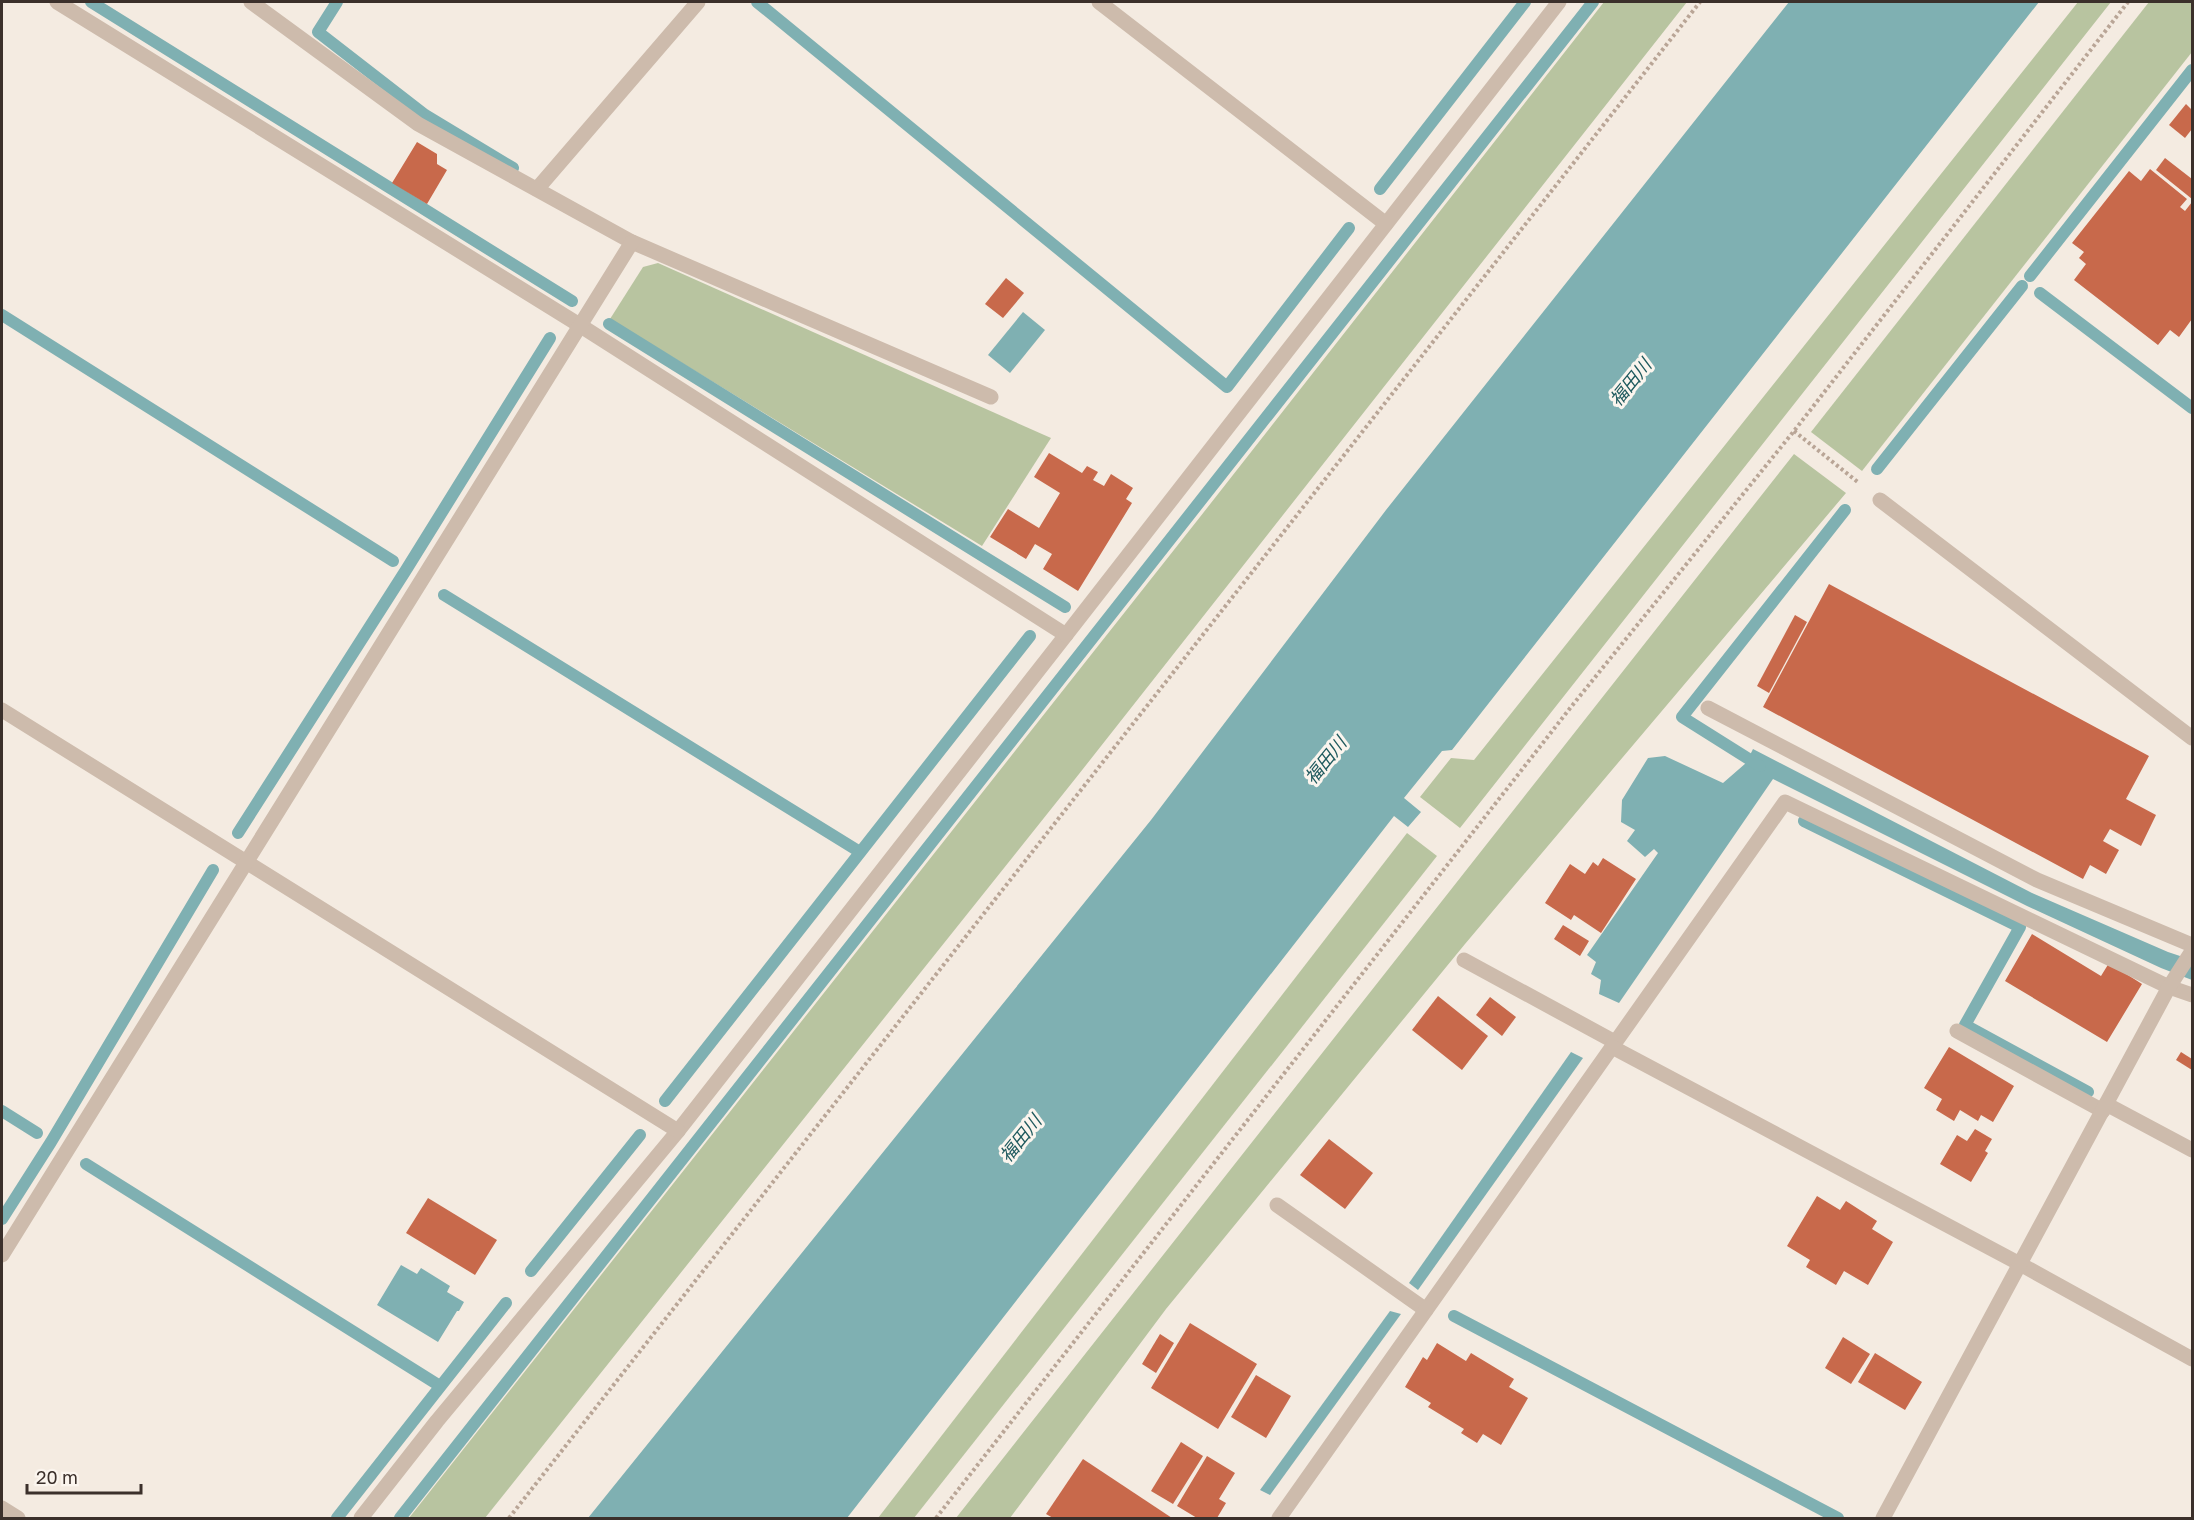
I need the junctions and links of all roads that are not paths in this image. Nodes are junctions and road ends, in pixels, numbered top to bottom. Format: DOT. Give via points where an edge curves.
graph roads {
  1 [pos="57,2"];
  2 [pos="251,2"];
  3 [pos="698,2"];
  4 [pos="1099,2"];
  5 [pos="1559,2"];
  6 [pos="537,189"];
  7 [pos="1386,225"];
  8 [pos="632,242"];
  9 [pos="581,326"];
  10 [pos="991,397"];
  11 [pos="1880,500"];
  12 [pos="1066,634"];
  13 [pos="1708,708"];
  14 [pos="2,710"];
  15 [pos="2193,738"];
  16 [pos="247,864"];
  17 [pos="2193,945"];
  18 [pos="2193,951"];
  19 [pos="1464,960"];
  20 [pos="2169,987"];
  21 [pos="2193,995"];
  22 [pos="1957,1031"];
  23 [pos="1614,1044"];
  24 [pos="2104,1107"];
  25 [pos="678,1131"];
  26 [pos="2193,1150"];
  27 [pos="1277,1206"];
  28 [pos="2,1255"];
  29 [pos="2020,1264"];
  30 [pos="1426,1310"];
  31 [pos="2193,1359"];
  32 [pos="2,1508"];
  33 [pos="18,1518"];
  34 [pos="361,1518"];
  35 [pos="1279,1518"];
  36 [pos="1883,1518"];
  1 -- 9 [label="street"];
  2 -- 6 [label="street" via="418,124"];
  3 -- 6 [label="street"];
  4 -- 7 [label="street"];
  5 -- 7 [label="street"];
  6 -- 8 [label="street"];
  7 -- 12 [label="street"];
  8 -- 9 [label="street"];
  8 -- 10 [label="street"];
  9 -- 12 [label="street"];
  9 -- 16 [label="street"];
  11 -- 15 [label="street"];
  12 -- 25 [label="street"];
  13 -- 17 [label="street" via="2037,880"];
  14 -- 16 [label="street"];
  16 -- 25 [label="street"];
  16 -- 28 [label="street"];
  18 -- 20 [label="street"];
  19 -- 23 [label="street"];
  20 -- 21 [label="street"];
  20 -- 23 [label="street" via="1785,802"];
  20 -- 24 [label="street"];
  22 -- 24 [label="street"];
  23 -- 29 [label="street"];
  23 -- 30 [label="street"];
  24 -- 26 [label="street"];
  24 -- 29 [label="street"];
  25 -- 34 [label="street"];
  27 -- 30 [label="street"];
  29 -- 31 [label="street"];
  29 -- 36 [label="street"];
  30 -- 35 [label="street"];
  32 -- 33 [label="street"];
}
